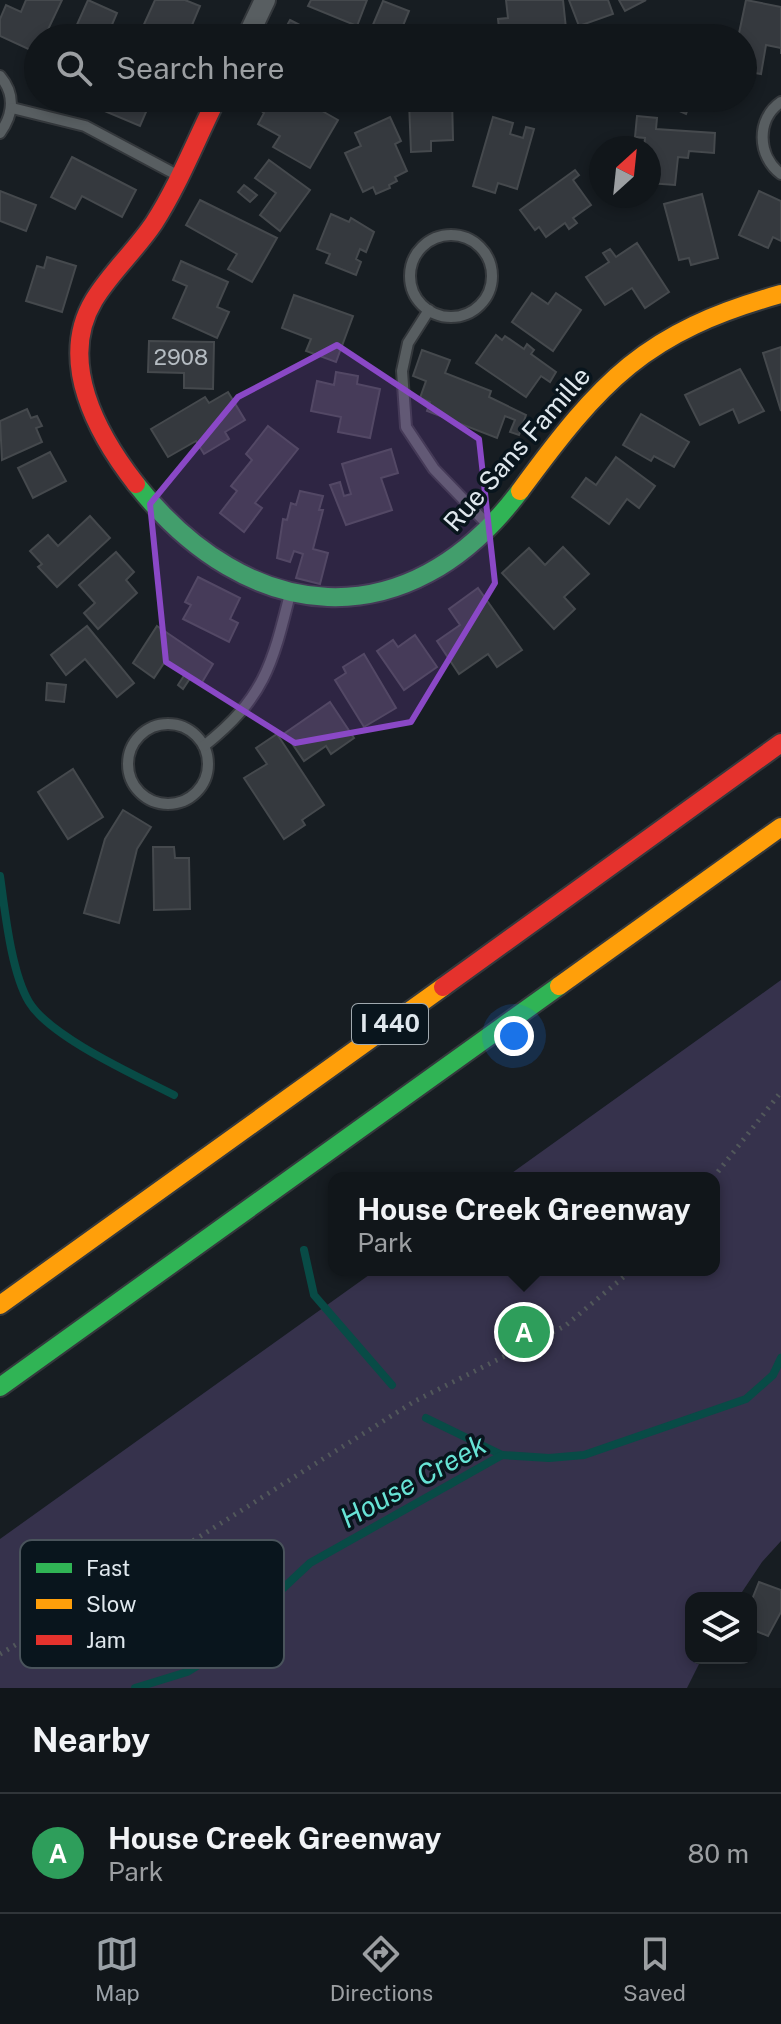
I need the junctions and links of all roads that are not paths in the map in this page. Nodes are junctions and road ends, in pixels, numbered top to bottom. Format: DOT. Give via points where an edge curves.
graph roads {
  1 [pos="265,0"];
  2 [pos="254,24"];
  3 [pos="0,76"];
  4 [pos="781,102"];
  5 [pos="12,108"];
  6 [pos="24,111"];
  7 [pos="28,112"];
  8 [pos="210,112"];
  9 [pos="0,133"];
  10 [pos="781,174"];
  11 [pos="177,175"];
  12 [pos="781,294"];
  13 [pos="429,310"];
  14 [pos="490,528"];
  15 [pos="290,594"];
  16 [pos="781,743"];
  17 [pos="204,746"];
  18 [pos="781,827"];
  19 [pos="0,1305"];
  20 [pos="0,1387"];
  1 -- 2 [label="street"];
  3 -- 5 [label="lane"];
  4 -- 10 [label="lane" via="762,131 767,159"];
  5 -- 6 [label="lane"];
  5 -- 9 [label="lane"];
  7 -- 11 [label="lane" via="85,126"];
  8 -- 11 [label="main road, Rue Sans Famille"];
  11 -- 15 [label="main road, Rue Sans Famille" via="145,235 97,295 84,320 78,357 82,388 139,488 166,520 228,570"];
  12 -- 14 [label="main road, Rue Sans Famille" via="708,317 626,366 574,418"];
  13 -- 13 [label="lane" via="460,317 483,303 493,278 476,242 463,236 436,237 416,254 410,280"];
  13 -- 14 [label="lane" via="408,343 402,371 406,427 434,469"];
  14 -- 15 [label="main road, Rue Sans Famille" via="451,562 397,587 340,598"];
  15 -- 17 [label="lane" via="260,689"];
  16 -- 19 [label="main road, I 440"];
  17 -- 17 [label="lane" via="185,728 148,729 131,749 129,774 134,786 156,802 169,804 194,795 208,772"];
  18 -- 20 [label="main road, I 440"];
}
